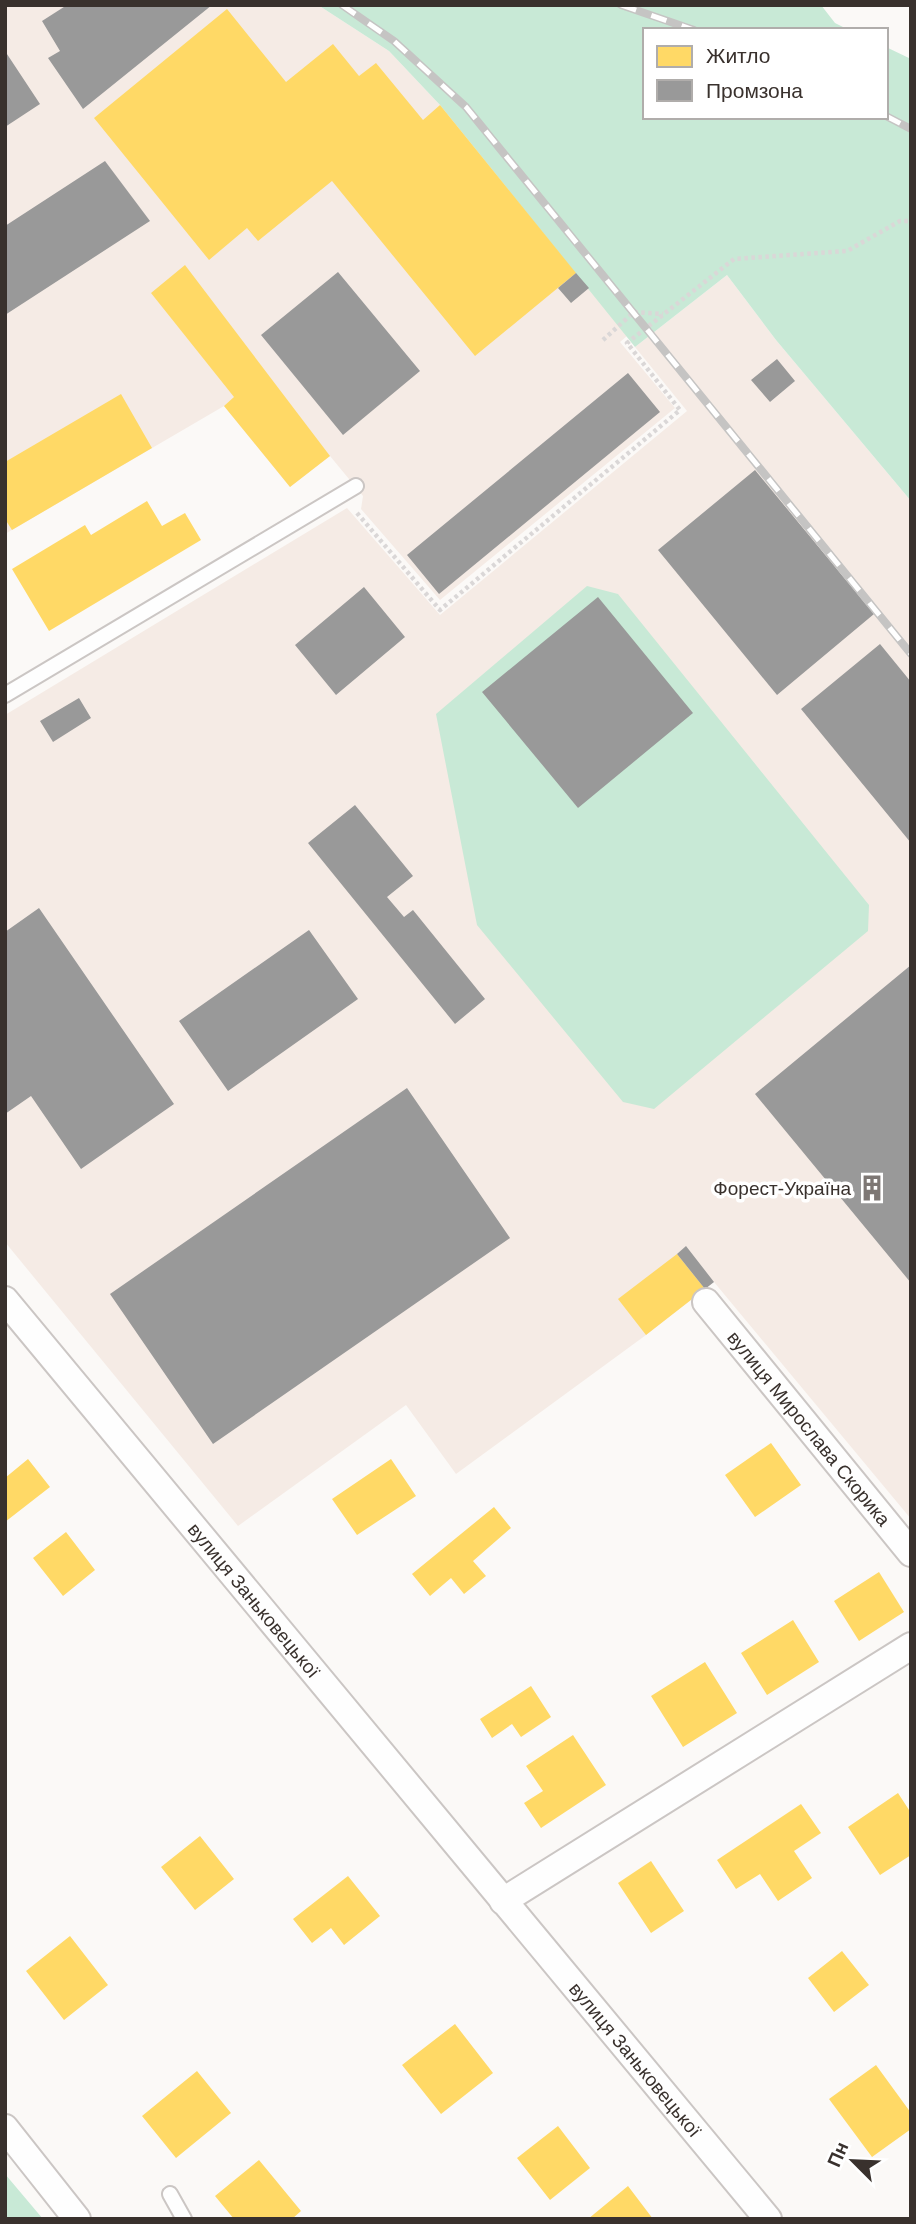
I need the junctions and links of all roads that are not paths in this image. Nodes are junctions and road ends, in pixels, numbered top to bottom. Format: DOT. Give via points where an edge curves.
graph roads {
  1 [pos="356,486"];
  2 [pos="5,695"];
  3 [pos="5,1300"];
  4 [pos="706,1302"];
  5 [pos="911,1553"];
  6 [pos="911,1646"];
  7 [pos="503,1901"];
  8 [pos="5,2128"];
  9 [pos="170,2194"];
  10 [pos="76,2219"];
  11 [pos="184,2219"];
  12 [pos="768,2219"];
  1 -- 2 [label="lane"];
  3 -- 7 [label="street, вулиця Заньковецької"];
  4 -- 5 [label="street, вулиця Мирослава Скорика"];
  6 -- 7 [label="street"];
  7 -- 12 [label="street, вулиця Заньковецької"];
  8 -- 10 [label="street"];
  9 -- 11 [label="lane"];
}
